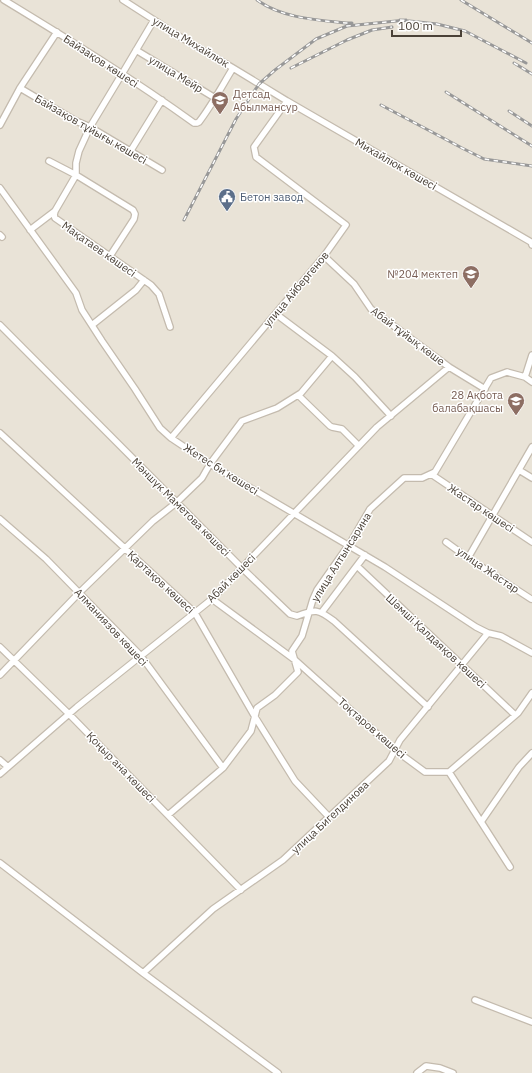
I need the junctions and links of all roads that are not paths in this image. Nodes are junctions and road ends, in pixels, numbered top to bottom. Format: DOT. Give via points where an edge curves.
graph roads {
  1 [pos="4,0"];
  2 [pos="123,0"];
  3 [pos="154,20"];
  4 [pos="57,32"];
  5 [pos="136,50"];
  6 [pos="233,68"];
  7 [pos="122,74"];
  8 [pos="259,84"];
  9 [pos="20,88"];
  10 [pos="215,98"];
  11 [pos="162,100"];
  12 [pos="287,101"];
  13 [pos="0,125"];
  14 [pos="90,127"];
  15 [pos="130,152"];
  16 [pos="49,161"];
  17 [pos="162,170"];
  18 [pos="76,176"];
  19 [pos="0,188"];
  20 [pos="55,211"];
  21 [pos="30,230"];
  22 [pos="532,245"];
  23 [pos="110,256"];
  24 [pos="324,256"];
  25 [pos="144,280"];
  26 [pos="276,314"];
  27 [pos="0,325"];
  28 [pos="92,325"];
  29 [pos="170,327"];
  30 [pos="532,355"];
  31 [pos="332,356"];
  32 [pos="449,367"];
  33 [pos="525,377"];
  34 [pos="532,382"];
  35 [pos="485,389"];
  36 [pos="298,395"];
  37 [pos="391,416"];
  38 [pos="0,434"];
  39 [pos="171,438"];
  40 [pos="359,446"];
  41 [pos="532,446"];
  42 [pos="210,464"];
  43 [pos="519,470"];
  44 [pos="431,474"];
  45 [pos="532,478"];
  46 [pos="176,503"];
  47 [pos="294,514"];
  48 [pos="493,516"];
  49 [pos="0,519"];
  50 [pos="446,542"];
  51 [pos="532,542"];
  52 [pos="349,545"];
  53 [pos="125,548"];
  54 [pos="365,555"];
  55 [pos="468,558"];
  56 [pos="357,566"];
  57 [pos="242,568"];
  58 [pos="79,593"];
  59 [pos="212,599"];
  60 [pos="531,599"];
  61 [pos="308,612"];
  62 [pos="322,612"];
  63 [pos="195,613"];
  64 [pos="488,633"];
  65 [pos="0,647"];
  66 [pos="532,653"];
  67 [pos="141,656"];
  68 [pos="14,660"];
  69 [pos="295,660"];
  70 [pos="462,665"];
  71 [pos="0,675"];
  72 [pos="532,693"];
  73 [pos="428,707"];
  74 [pos="70,714"];
  75 [pos="515,716"];
  76 [pos="255,717"];
  77 [pos="395,750"];
  78 [pos="532,753"];
  79 [pos="0,760"];
  80 [pos="8,767"];
  81 [pos="223,768"];
  82 [pos="449,772"];
  83 [pos="0,774"];
  84 [pos="168,815"];
  85 [pos="329,817"];
  86 [pos="481,822"];
  87 [pos="0,863"];
  88 [pos="510,867"];
  89 [pos="241,890"];
  90 [pos="143,973"];
  91 [pos="475,1000"];
  92 [pos="532,1022"];
  93 [pos="278,1073"];
  94 [pos="417,1073"];
  95 [pos="453,1073"];
  1 -- 4 [label="street, Байзақов көшесі"];
  2 -- 3 [label="street, улица Михайлюк"];
  3 -- 5 [label="street, Мақатаев көшесі"];
  3 -- 6 [label="street, улица Михайлюк"];
  4 -- 7 [label="street, Байзақов көшесі"];
  4 -- 9 [label="street"];
  5 -- 7 [label="street, Мақатаев көшесі"];
  5 -- 10 [label="street, улица Мейр"];
  6 -- 8 [label="street, улица Михайлюк"];
  6 -- 10 [label="street"];
  7 -- 11 [label="street, Байзақов көшесі"];
  7 -- 14 [label="street, Мақатаев көшесі"];
  8 -- 12 [label="street, Михайлюк көшесі"];
  9 -- 13 [label="street"];
  9 -- 14 [label="street, Байзақов тұйығы көшесі" via="76,122"];
  10 -- 11 [label="street, Байзақов көшесі" via="211,107 197,123"];
  11 -- 15 [label="street"];
  12 -- 22 [label="street, Михайлюк көшесі" via="531,242"];
  12 -- 24 [label="street, улица Айбергенов" via="254,147 256,157 346,225"];
  14 -- 15 [label="street, Байзақов тұйығы көшесі"];
  14 -- 18 [label="street, Мақатаев көшесі" via="79,151"];
  15 -- 17 [label="street, Байзақов тұйығы көшесі"];
  16 -- 18 [label="street"];
  18 -- 20 [label="street, Мақатаев көшесі"];
  18 -- 23 [label="street" via="133,210 135,214"];
  19 -- 21 [label="street, Жетес би көшесі"];
  20 -- 21 [label="street"];
  20 -- 23 [label="street, Мақатаев көшесі" via="55,218"];
  21 -- 28 [label="street, Жетес би көшесі" via="76,293 82,310"];
  23 -- 25 [label="street, Мақатаев көшесі"];
  24 -- 26 [label="street, улица Айбергенов"];
  24 -- 32 [label="street, Абай тұйық көше" via="354,284 371,309"];
  25 -- 28 [label="street" via="136,290"];
  25 -- 29 [label="street, Мақатаев көшесі" via="159,294"];
  26 -- 31 [label="street"];
  26 -- 39 [label="street, улица Айбергенов"];
  27 -- 46 [label="street, Мәншүк Маметова көшесі"];
  28 -- 39 [label="street, Жетес би көшесі" via="160,428"];
  30 -- 33 [label="street"];
  31 -- 36 [label="street"];
  31 -- 37 [label="street" via="356,377"];
  32 -- 35 [label="street, Абай тұйық көше"];
  32 -- 37 [label="street, Абай көшесі"];
  33 -- 34 [label="street"];
  33 -- 35 [label="street" via="507,372 491,378"];
  35 -- 44 [label="street" via="435,472"];
  36 -- 40 [label="street" via="330,426 342,429"];
  36 -- 42 [label="street" via="277,408 242,421"];
  37 -- 40 [label="street, Абай көшесі"];
  38 -- 53 [label="street, Қартақов көшесі"];
  39 -- 42 [label="street, Жетес би көшесі"];
  40 -- 47 [label="street, Абай көшесі"];
  41 -- 43 [label="street"];
  42 -- 46 [label="street" via="202,478"];
  42 -- 47 [label="street, Жетес би көшесі"];
  43 -- 45 [label="street"];
  43 -- 48 [label="street"];
  44 -- 48 [label="street, Жастар көшесі"];
  44 -- 52 [label="street, улица Алтынсарина" via="422,478 404,478 370,509"];
  46 -- 53 [label="street"];
  46 -- 57 [label="street, Мәншүк Маметова көшесі"];
  47 -- 52 [label="street, Жетес би көшесі"];
  47 -- 57 [label="street, Абай көшесі"];
  48 -- 51 [label="street, Жастар көшесі"];
  48 -- 55 [label="street"];
  49 -- 58 [label="street, Алманиязов көшесі" via="46,559"];
  50 -- 55 [label="street, улица Жастар"];
  52 -- 54 [label="street, Жетес би көшесі"];
  52 -- 61 [label="street, улица Алтынсарина" via="318,590"];
  53 -- 58 [label="street"];
  53 -- 63 [label="street, Қартақов көшесі"];
  54 -- 56 [label="street"];
  54 -- 64 [label="street, Жетес би көшесі"];
  55 -- 60 [label="street, улица Жастар"];
  56 -- 62 [label="street"];
  56 -- 70 [label="street, Шәмші Қалдаяқов көшесі"];
  57 -- 59 [label="street, Абай көшесі"];
  57 -- 61 [label="street, Мәншүк Маметова көшесі" via="290,614 297,616"];
  58 -- 67 [label="street, Алманиязов көшесі"];
  58 -- 68 [label="street"];
  59 -- 63 [label="street, Абай көшесі"];
  59 -- 69 [label="street, Тоқтаров көшесі"];
  61 -- 62 [label="street, Мәншүк Маметова көшесі"];
  61 -- 69 [label="street, улица Алтынсарина" via="302,636 292,651"];
  62 -- 73 [label="street"];
  63 -- 67 [label="street, Абай көшесі"];
  63 -- 76 [label="street, Қартақов көшесі"];
  64 -- 66 [label="street, Жетес би көшесі" via="501,636"];
  64 -- 70 [label="street, улица Бигелдинова"];
  65 -- 68 [label="street, Қоңыр ана көшесі"];
  67 -- 74 [label="street, Абай көшесі"];
  67 -- 81 [label="street, Алманиязов көшесі"];
  68 -- 71 [label="street"];
  68 -- 74 [label="street, Қоңыр ана көшесі"];
  69 -- 76 [label="street, улица Алтынсарина" via="298,672 275,695 257,708"];
  69 -- 77 [label="street, Тоқтаров көшесі"];
  70 -- 73 [label="street, улица Бигелдинова"];
  70 -- 75 [label="street, Шәмші Қалдаяқов көшесі"];
  72 -- 75 [label="street"];
  73 -- 77 [label="street, улица Бигелдинова" via="400,740"];
  74 -- 80 [label="street, Абай көшесі"];
  74 -- 84 [label="street, Қоңыр ана көшесі"];
  75 -- 82 [label="street"];
  76 -- 81 [label="street, улица Алтынсарина" via="252,731"];
  76 -- 85 [label="street, Қартақов көшесі" via="295,781"];
  77 -- 82 [label="street, Тоқтаров көшесі" via="425,772"];
  77 -- 85 [label="street, улица Бигелдинова" via="389,761"];
  78 -- 86 [label="street" via="519,767"];
  79 -- 80 [label="street"];
  80 -- 83 [label="street, Абай көшесі"];
  81 -- 84 [label="street, улица Алтынсарина"];
  82 -- 86 [label="street"];
  84 -- 89 [label="street, Қоңыр ана көшесі"];
  85 -- 89 [label="street, улица Бигелдинова" via="283,860"];
  86 -- 88 [label="street"];
  87 -- 90 [label="street"];
  89 -- 90 [label="street, улица Бигелдинова" via="213,909"];
  90 -- 93 [label="street"];
  91 -- 92 [label="street"];
  94 -- 95 [label="street" via="426,1066"];
}
